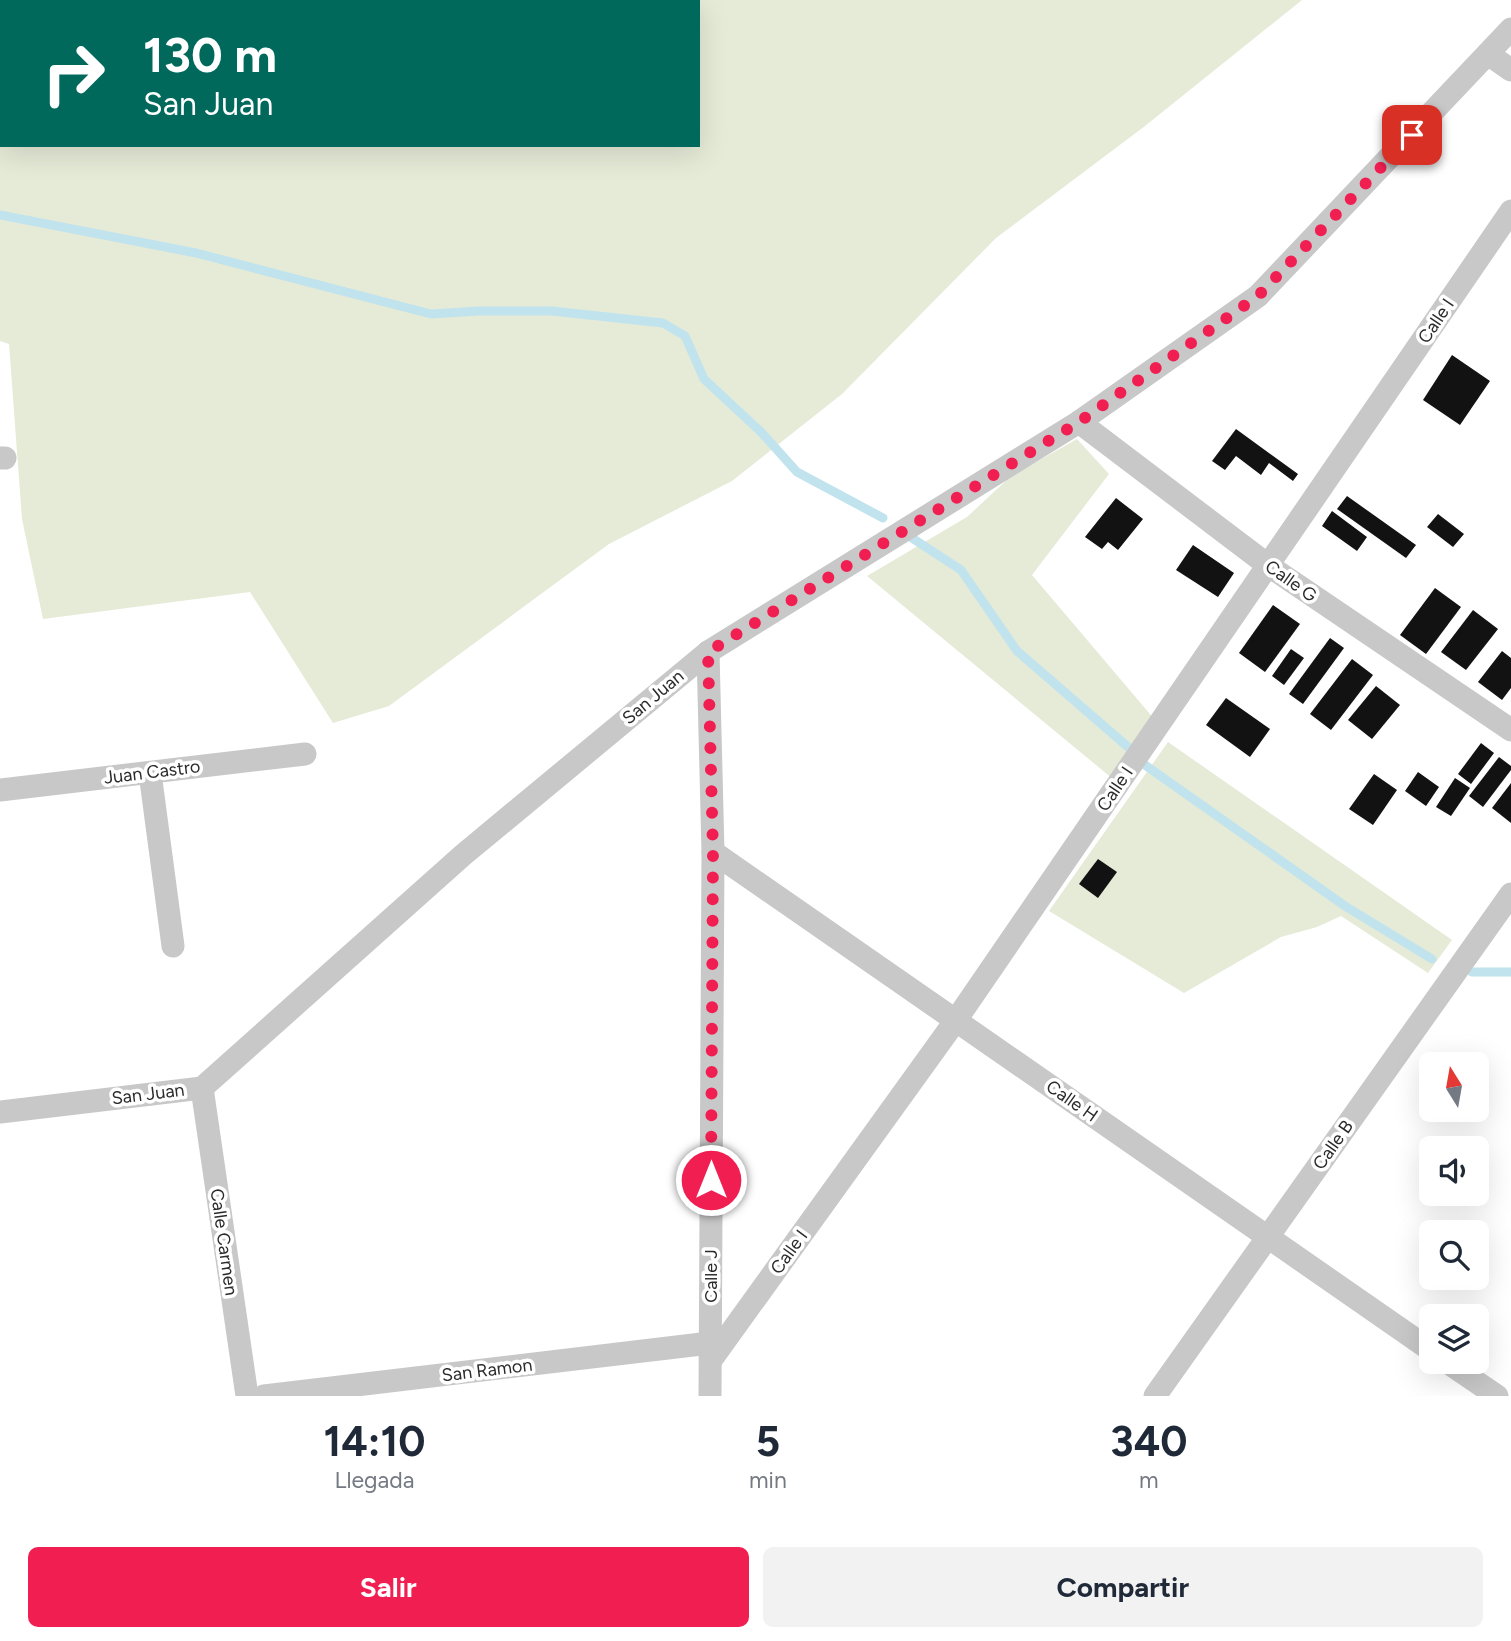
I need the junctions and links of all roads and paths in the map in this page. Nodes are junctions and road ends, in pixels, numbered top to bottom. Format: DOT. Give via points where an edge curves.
graph roads {
  1 [pos="1511,29"];
  2 [pos="1488,54"];
  3 [pos="1511,70"];
  4 [pos="1511,211"];
  5 [pos="1079,422"];
  6 [pos="1269,566"];
  7 [pos="708,652"];
  8 [pos="1511,730"];
  9 [pos="305,754"];
  10 [pos="150,773"];
  11 [pos="0,790"];
  12 [pos="713,852"];
  13 [pos="1511,894"];
  14 [pos="173,946"];
  15 [pos="956,1020"];
  16 [pos="202,1088"];
  17 [pos="0,1112"];
  18 [pos="1267,1237"];
  19 [pos="1419,1341"];
  20 [pos="710,1352"];
  21 [pos="1465,1374"];
  22 [pos="247,1396"];
  23 [pos="264,1396"];
  24 [pos="710,1396"];
  25 [pos="1155,1396"];
  26 [pos="1497,1396"];
  1 -- 2 [label="street, San Juan"];
  2 -- 3 [label="street"];
  2 -- 5 [label="street, San Juan" via="1258,296"];
  4 -- 6 [label="street, Calle I"];
  5 -- 6 [label="street, Calle G"];
  5 -- 7 [label="street, San Juan"];
  6 -- 8 [label="street, Calle G"];
  6 -- 15 [label="street, Calle I"];
  7 -- 12 [label="street, Calle J"];
  7 -- 16 [label="street, San Juan" via="463,855"];
  9 -- 10 [label="street, Juan Castro"];
  10 -- 11 [label="street, Juan Castro"];
  10 -- 14 [label="street"];
  12 -- 15 [label="street, Calle H"];
  12 -- 20 [label="street, Calle J"];
  13 -- 18 [label="street, Calle B"];
  15 -- 18 [label="street, Calle H"];
  15 -- 20 [label="street, Calle I"];
  16 -- 17 [label="street, San Juan"];
  16 -- 22 [label="street, Calle Carmen"];
  18 -- 19 [label="street, Calle H"];
  18 -- 25 [label="street, Calle B"];
  20 -- 23 [label="street, San Ramon"];
  20 -- 24 [label="street, Calle J"];
  21 -- 26 [label="street"];
}
